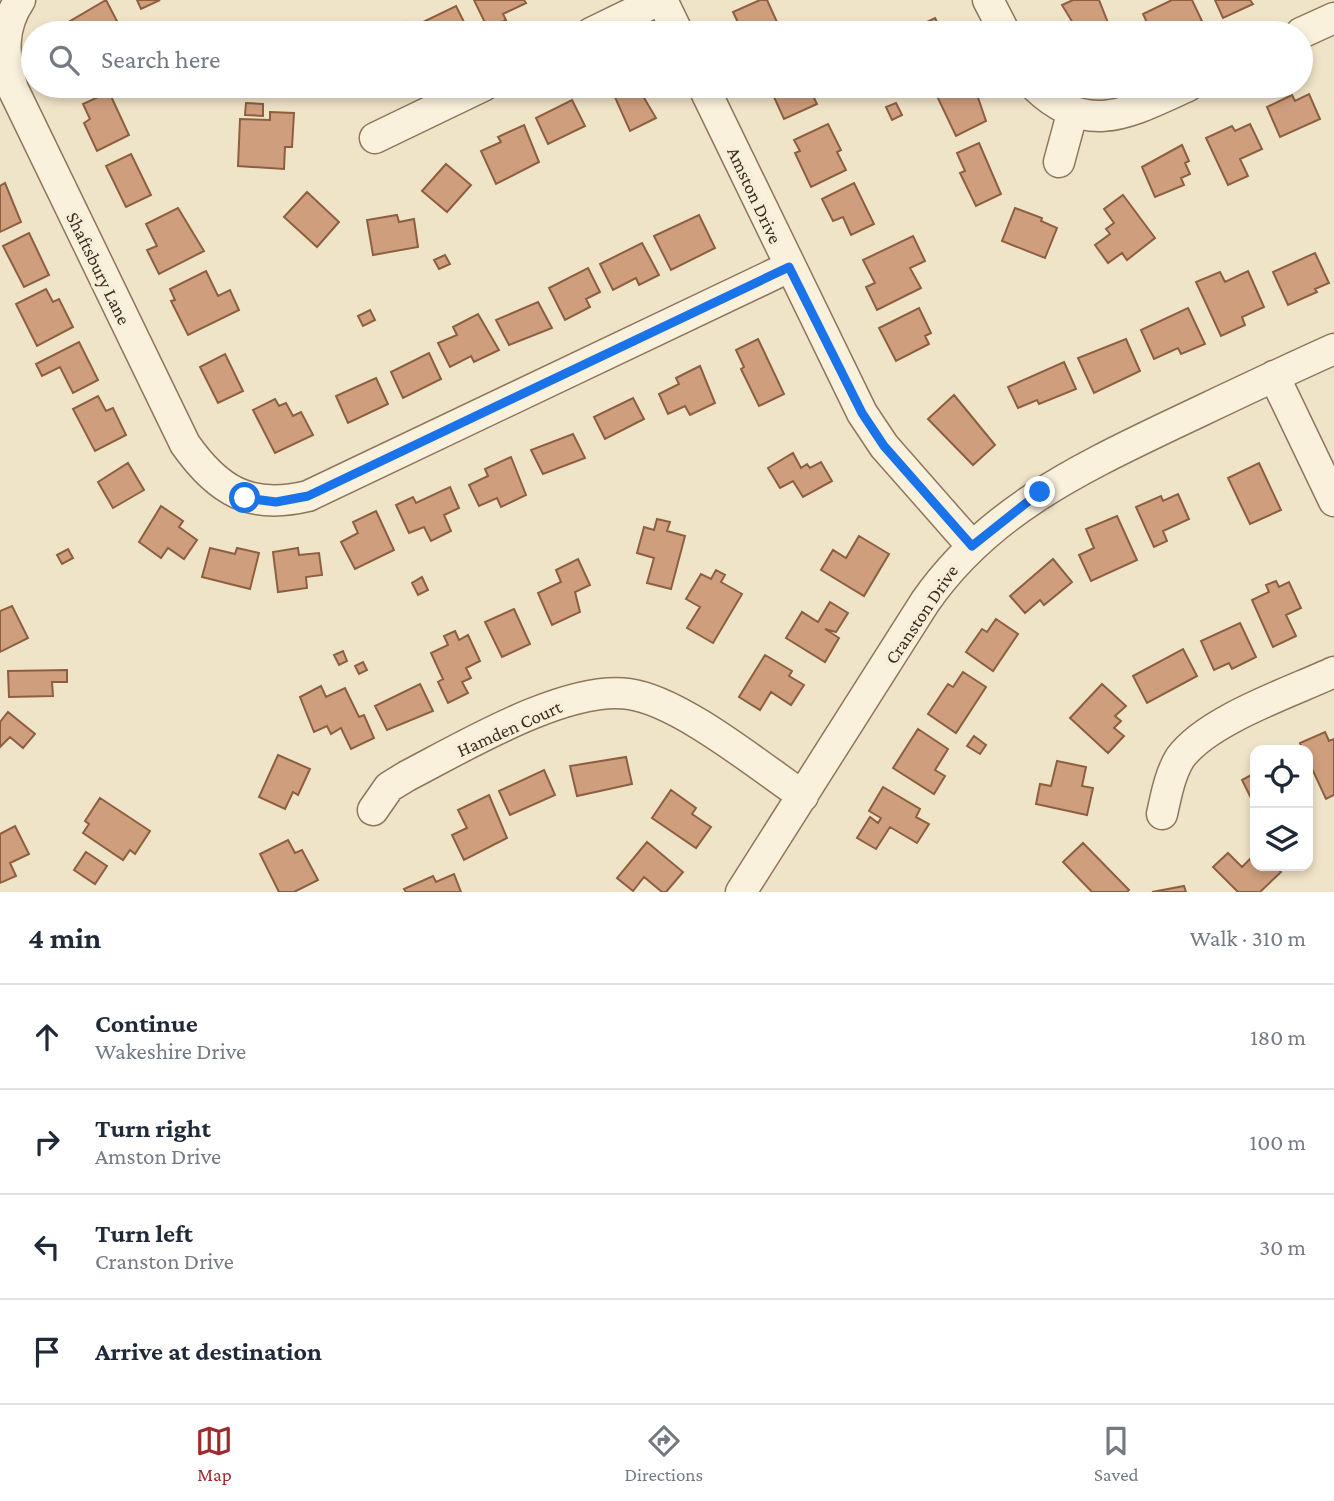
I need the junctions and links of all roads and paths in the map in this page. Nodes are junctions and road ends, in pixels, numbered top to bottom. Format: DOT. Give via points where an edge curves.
graph roads {
  1 [pos="661,0"];
  2 [pos="988,0"];
  3 [pos="16,6"];
  4 [pos="1334,18"];
  5 [pos="616,21"];
  6 [pos="672,21"];
  7 [pos="999,21"];
  8 [pos="1313,28"];
  9 [pos="458,98"];
  10 [pos="709,98"];
  11 [pos="1051,98"];
  12 [pos="1159,98"];
  13 [pos="1072,114"];
  14 [pos="375,138"];
  15 [pos="1059,162"];
  16 [pos="789,267"];
  17 [pos="1334,349"];
  18 [pos="1274,376"];
  19 [pos="1334,501"];
  20 [pos="972,546"];
  21 [pos="1334,672"];
  22 [pos="803,796"];
  23 [pos="373,810"];
  24 [pos="1162,814"];
  25 [pos="741,892"];
  1 -- 5 [label="street"];
  1 -- 6 [label="street"];
  2 -- 7 [label="street"];
  3 -- 16 [label="street, Shaftsbury Lane" via="5,50 13,89 185,444 210,476 245,498 276,502 308,496"];
  4 -- 8 [label="street"];
  9 -- 14 [label="street"];
  10 -- 16 [label="street, Amston Drive"];
  11 -- 13 [label="street"];
  12 -- 13 [label="street" via="1102,118"];
  13 -- 15 [label="street"];
  16 -- 20 [label="street, Amston Drive" via="862,413 884,446"];
  17 -- 18 [label="street, Cranston Drive"];
  18 -- 19 [label="street"];
  18 -- 20 [label="street, Cranston Drive" via="1068,474 1013,510"];
  20 -- 22 [label="street, Cranston Drive" via="925,602"];
  21 -- 24 [label="street" via="1201,736 1180,759"];
  22 -- 23 [label="street, Hamden Court" via="663,705 629,694 593,695 552,706 407,776 389,787"];
  22 -- 25 [label="street, Cranston Drive"];
}
